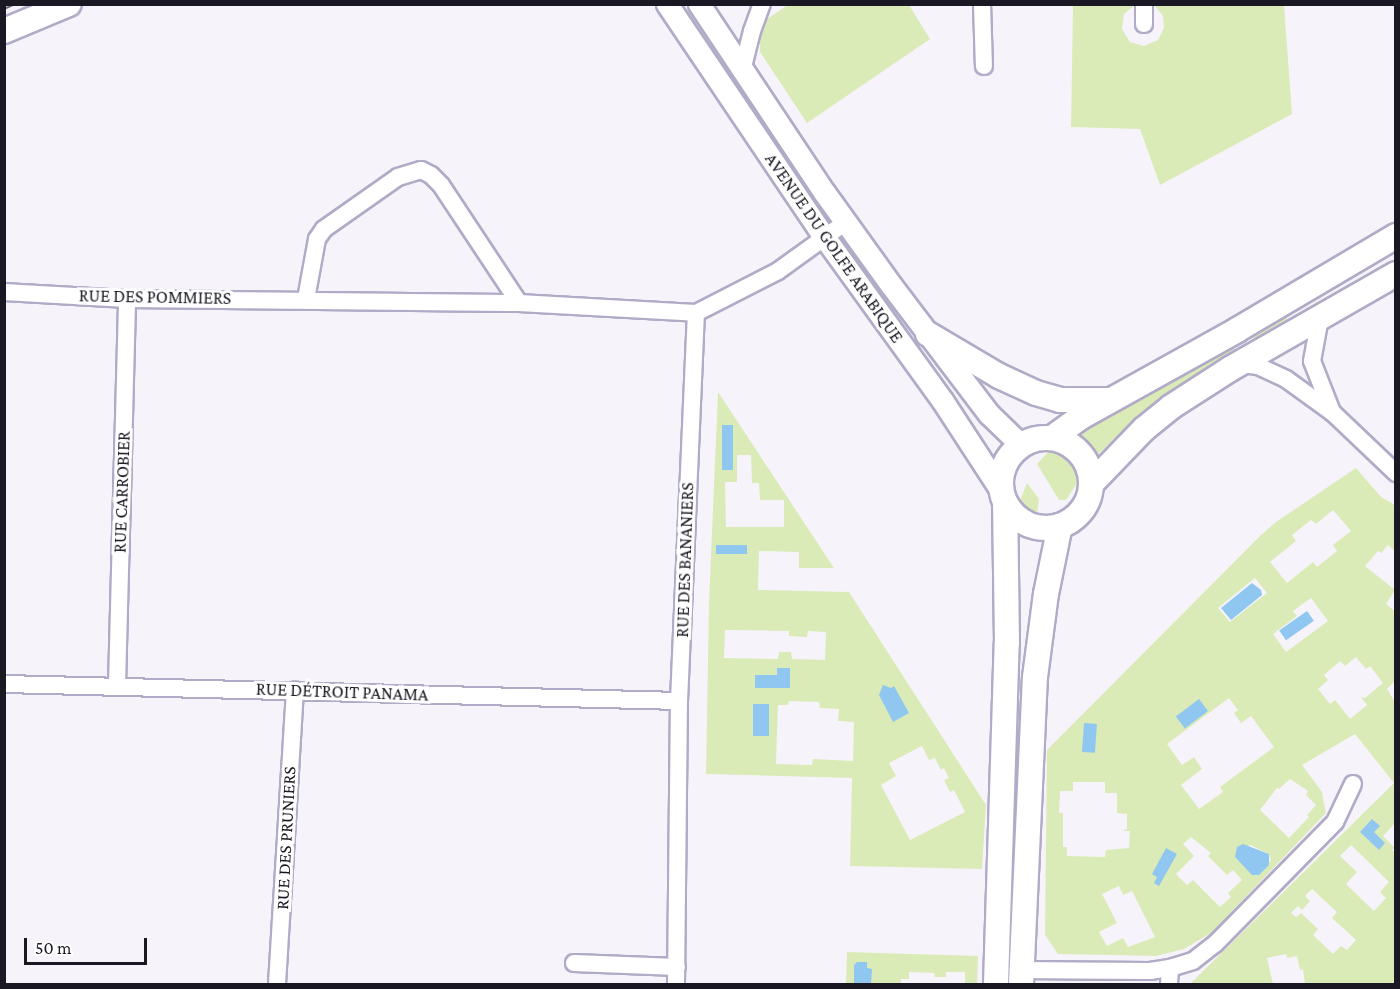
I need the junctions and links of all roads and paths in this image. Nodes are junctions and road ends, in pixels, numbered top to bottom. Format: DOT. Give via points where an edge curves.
graph roads {
  1 [pos="69,4"];
  2 [pos="709,4"];
  3 [pos="762,4"];
  4 [pos="982,4"];
  5 [pos="1144,4"];
  6 [pos="699,5"];
  7 [pos="671,10"];
  8 [pos="1144,24"];
  9 [pos="4,31"];
  10 [pos="984,66"];
  11 [pos="742,71"];
  12 [pos="846,222"];
  13 [pos="1395,236"];
  14 [pos="825,238"];
  15 [pos="1395,274"];
  16 [pos="4,292"];
  17 [pos="127,299"];
  18 [pos="306,299"];
  19 [pos="519,303"];
  20 [pos="696,313"];
  21 [pos="1320,318"];
  22 [pos="928,334"];
  23 [pos="1241,364"];
  24 [pos="1112,399"];
  25 [pos="1333,413"];
  26 [pos="1052,438"];
  27 [pos="1021,445"];
  28 [pos="1395,473"];
  29 [pos="1091,484"];
  30 [pos="1004,497"];
  31 [pos="1060,525"];
  32 [pos="4,684"];
  33 [pos="117,686"];
  34 [pos="295,691"];
  35 [pos="679,700"];
  36 [pos="1353,784"];
  37 [pos="574,963"];
  38 [pos="676,967"];
  39 [pos="1169,976"];
  40 [pos="1021,977"];
  41 [pos="277,984"];
  42 [pos="676,984"];
  43 [pos="996,984"];
  1 -- 9 [label="main road"];
  2 -- 6 [label="street"];
  3 -- 11 [label="street"];
  4 -- 10 [label="street"];
  5 -- 8 [label="street"];
  6 -- 7 [label="street"];
  6 -- 11 [label="street, AVENUE DU GOLFE ARABIQUE"];
  7 -- 14 [label="street, AVENUE DU GOLFE ARABIQUE"];
  11 -- 12 [label="street, AVENUE DU GOLFE ARABIQUE"];
  12 -- 14 [label="street"];
  12 -- 22 [label="street, AVENUE DU GOLFE ARABIQUE"];
  13 -- 24 [label="main road"];
  14 -- 20 [label="street" via="765,279"];
  14 -- 30 [label="street, AVENUE DU GOLFE ARABIQUE" via="942,400"];
  15 -- 21 [label="main road"];
  16 -- 17 [label="street, RUE DES POMMIERS"];
  17 -- 18 [label="street, RUE DES POMMIERS"];
  17 -- 33 [label="street, RUE CARROBIER"];
  18 -- 19 [label="street, RUE DES POMMIERS"];
  18 -- 19 [label="street" via="317,239 324,229 398,177 421,170 441,185"];
  19 -- 20 [label="street, RUE DES POMMIERS"];
  20 -- 35 [label="street, RUE DES BANANIERS"];
  21 -- 23 [label="main road"];
  21 -- 25 [label="street" via="1312,360"];
  22 -- 24 [label="main road" via="1035,393 1060,400"];
  22 -- 27 [label="street, AVENUE DU GOLFE ARABIQUE" via="989,414"];
  23 -- 25 [label="street" via="1274,372"];
  23 -- 29 [label="main road" via="1171,407"];
  24 -- 26 [label="main road"];
  25 -- 28 [label="street"];
  26 -- 27 [label="main road"];
  26 -- 29 [label="main road" via="1080,453"];
  27 -- 30 [label="main road" via="1006,460 1002,471"];
  29 -- 31 [label="main road" via="1079,514"];
  30 -- 31 [label="main road" via="1019,519 1039,527"];
  30 -- 43 [label="main road" via="1007,643"];
  31 -- 40 [label="main road" via="1035,677"];
  32 -- 33 [label="street, RUE DÉTROIT PANAMA"];
  33 -- 34 [label="street, RUE DÉTROIT PANAMA"];
  34 -- 35 [label="street, RUE DÉTROIT PANAMA"];
  34 -- 41 [label="street, RUE DES PRUNIERS"];
  35 -- 38 [label="street, RUE DES BANANIERS"];
  36 -- 39 [label="street" via="1335,822 1215,944"];
  37 -- 38 [label="street"];
  38 -- 42 [label="street, RUE DES BANANIERS"];
  39 -- 40 [label="street" via="1127,971"];
}
